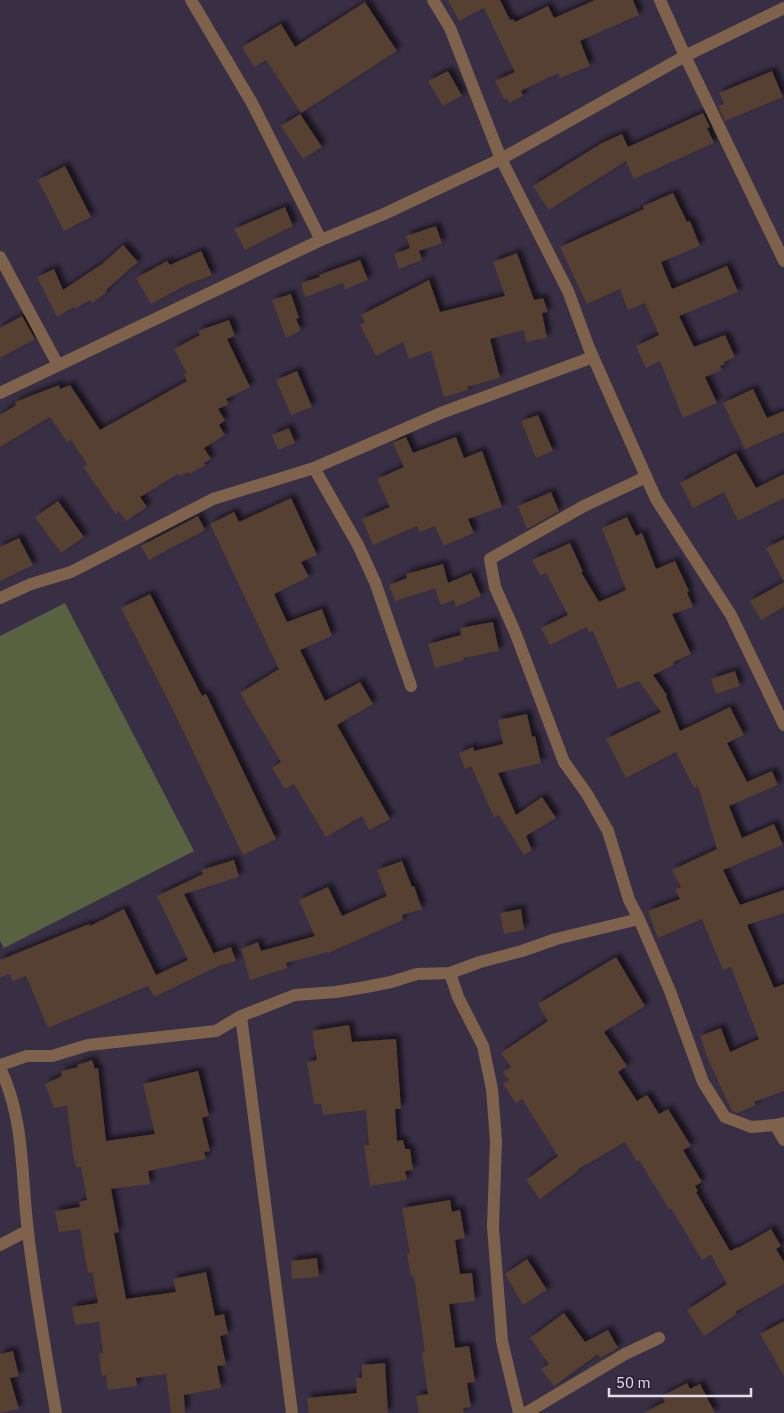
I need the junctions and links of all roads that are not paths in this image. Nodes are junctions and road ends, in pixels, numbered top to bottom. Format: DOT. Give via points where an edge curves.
graph roads {
  1 [pos="191,0"];
  2 [pos="433,0"];
  3 [pos="660,0"];
  4 [pos="784,8"];
  5 [pos="685,56"];
  6 [pos="502,159"];
  7 [pos="321,240"];
  8 [pos="0,257"];
  9 [pos="784,261"];
  10 [pos="593,357"];
  11 [pos="58,364"];
  12 [pos="0,393"];
  13 [pos="314,468"];
  14 [pos="646,477"];
  15 [pos="0,598"];
  16 [pos="411,686"];
  17 [pos="784,725"];
  18 [pos="639,918"];
  19 [pos="450,974"];
  20 [pos="241,1016"];
  21 [pos="0,1067"];
  22 [pos="780,1124"];
  23 [pos="784,1140"];
  24 [pos="27,1231"];
  25 [pos="0,1245"];
  26 [pos="660,1338"];
  27 [pos="56,1413"];
  28 [pos="292,1413"];
  29 [pos="519,1413"];
  30 [pos="526,1413"];
  1 -- 7 [label="street" via="252,103"];
  2 -- 6 [label="street" via="450,28"];
  3 -- 5 [label="street"];
  4 -- 5 [label="street"];
  5 -- 6 [label="street"];
  5 -- 9 [label="street"];
  6 -- 7 [label="street"];
  6 -- 10 [label="street" via="568,291"];
  7 -- 11 [label="street"];
  8 -- 11 [label="street"];
  10 -- 13 [label="street" via="441,413"];
  10 -- 14 [label="street"];
  11 -- 12 [label="street"];
  13 -- 15 [label="street" via="213,500 71,572 30,584"];
  13 -- 16 [label="street" via="375,582"];
  14 -- 17 [label="street" via="656,499 731,615"];
  14 -- 18 [label="street" via="584,506 490,559 495,587 564,762 608,831 629,900"];
  18 -- 19 [label="street" via="556,939"];
  18 -- 22 [label="street" via="703,1082 725,1116 751,1127"];
  19 -- 20 [label="street" via="417,974 366,987 295,995"];
  19 -- 29 [label="street" via="482,1046 492,1089 496,1141 493,1226 502,1341"];
  20 -- 21 [label="street" via="216,1031 88,1045 52,1056 27,1056"];
  20 -- 28 [label="street"];
  21 -- 24 [label="street" via="9,1086 18,1124"];
  22 -- 23 [label="street"];
  24 -- 25 [label="street"];
  24 -- 27 [label="street"];
  26 -- 30 [label="street" via="625,1354"];
}
